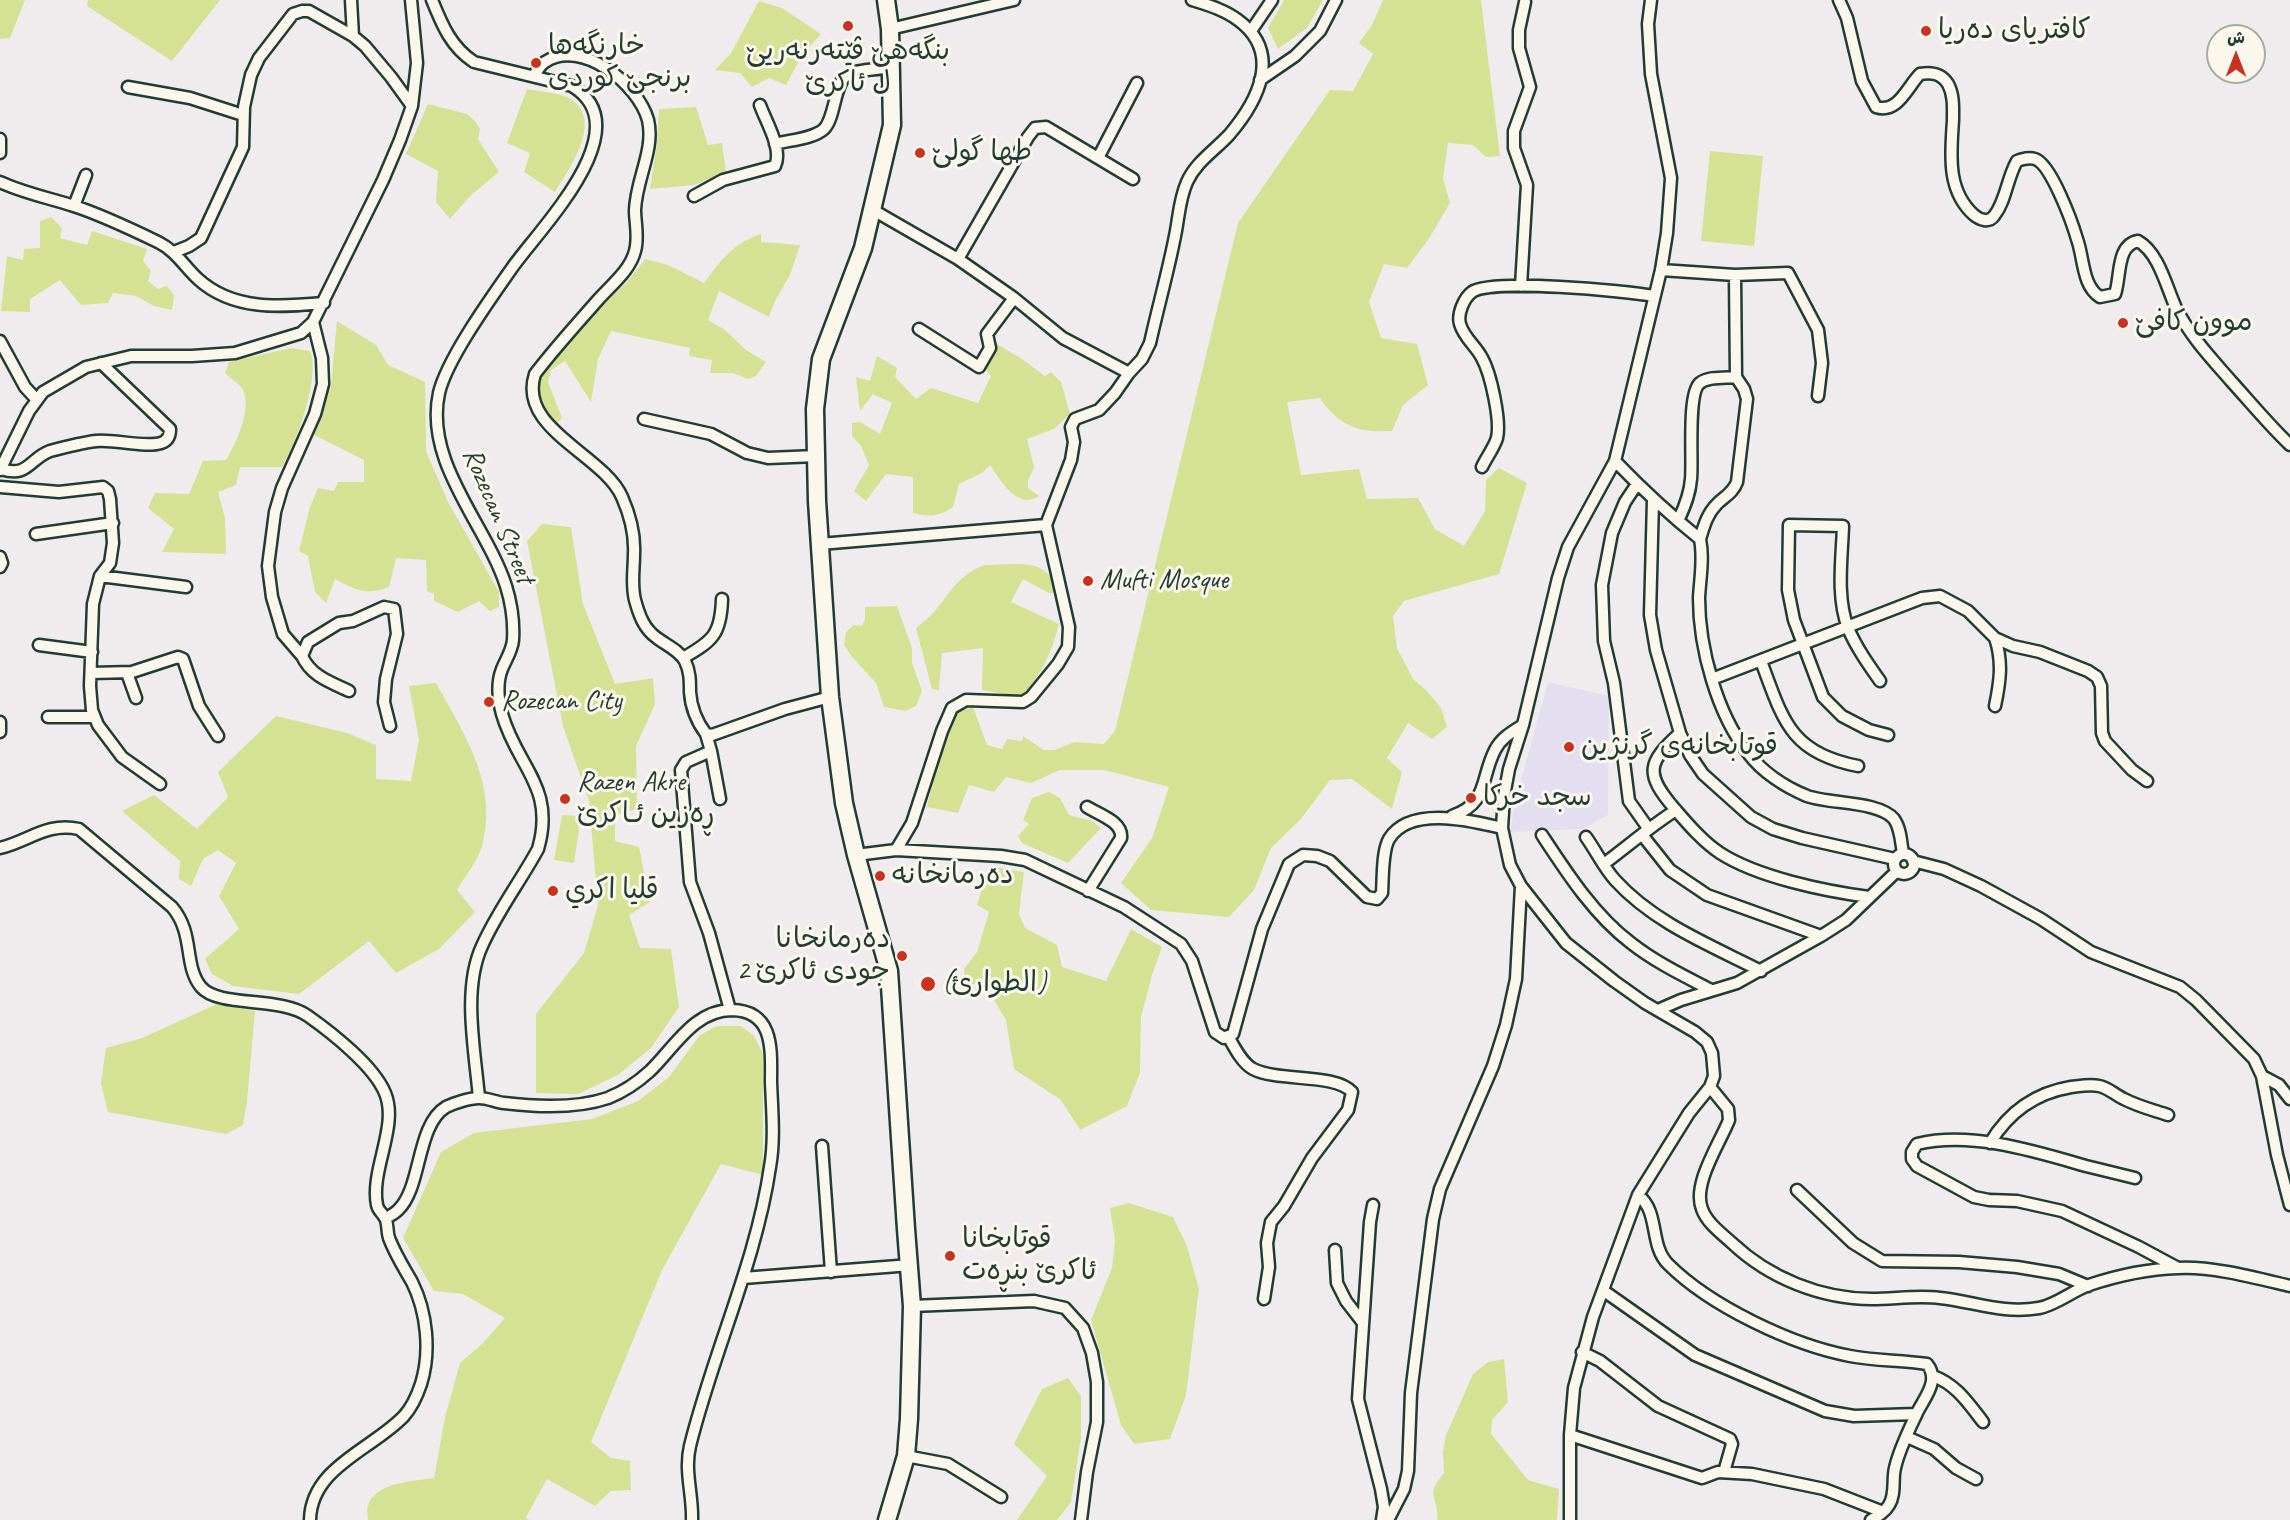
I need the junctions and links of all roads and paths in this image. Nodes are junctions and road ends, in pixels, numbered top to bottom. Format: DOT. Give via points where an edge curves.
graph roads {
  1 [pos="351,0"];
  2 [pos="411,0"];
  3 [pos="432,0"];
  4 [pos="886,0"];
  5 [pos="1014,0"];
  6 [pos="1192,0"];
  7 [pos="1272,0"];
  8 [pos="1336,0"];
  9 [pos="1651,0"];
  10 [pos="1839,0"];
  11 [pos="1525,2"];
  12 [pos="303,5"];
  13 [pos="890,29"];
  14 [pos="1251,31"];
  15 [pos="353,36"];
  16 [pos="891,68"];
  17 [pos="533,76"];
  18 [pos="1260,80"];
  19 [pos="1137,83"];
  20 [pos="128,87"];
  21 [pos="760,105"];
  22 [pos="412,106"];
  23 [pos="243,115"];
  24 [pos="0,139"];
  25 [pos="775,144"];
  26 [pos="0,153"];
  27 [pos="1098,158"];
  28 [pos="86,175"];
  29 [pos="1133,179"];
  30 [pos="0,182"];
  31 [pos="694,196"];
  32 [pos="74,206"];
  33 [pos="873,210"];
  34 [pos="174,252"];
  35 [pos="958,259"];
  36 [pos="1661,270"];
  37 [pos="1735,275"];
  38 [pos="1521,286"];
  39 [pos="1654,296"];
  40 [pos="1014,298"];
  41 [pos="324,303"];
  42 [pos="313,322"];
  43 [pos="919,329"];
  44 [pos="0,341"];
  45 [pos="100,363"];
  46 [pos="1129,373"];
  47 [pos="1736,377"];
  48 [pos="1818,396"];
  49 [pos="38,400"];
  50 [pos="644,419"];
  51 [pos="2290,445"];
  52 [pos="816,456"];
  53 [pos="1616,461"];
  54 [pos="1482,467"];
  55 [pos="0,470"];
  56 [pos="1637,484"];
  57 [pos="0,487"];
  58 [pos="1653,500"];
  59 [pos="1678,519"];
  60 [pos="113,523"];
  61 [pos="1046,525"];
  62 [pos="36,534"];
  63 [pos="1700,539"];
  64 [pos="820,544"];
  65 [pos="0,557"];
  66 [pos="0,567"];
  67 [pos="100,576"];
  68 [pos="186,586"];
  69 [pos="722,599"];
  70 [pos="1848,627"];
  71 [pos="1995,638"];
  72 [pos="1803,644"];
  73 [pos="39,645"];
  74 [pos="92,652"];
  75 [pos="302,656"];
  76 [pos="683,658"];
  77 [pos="1761,661"];
  78 [pos="91,673"];
  79 [pos="127,673"];
  80 [pos="1712,679"];
  81 [pos="1880,681"];
  82 [pos="349,691"];
  83 [pos="830,697"];
  84 [pos="136,698"];
  85 [pos="1995,706"];
  86 [pos="48,717"];
  87 [pos="94,717"];
  88 [pos="0,722"];
  89 [pos="1523,725"];
  90 [pos="390,726"];
  91 [pos="0,732"];
  92 [pos="1680,733"];
  93 [pos="706,734"];
  94 [pos="1887,735"];
  95 [pos="219,736"];
  96 [pos="711,751"];
  97 [pos="1858,766"];
  98 [pos="2147,781"];
  99 [pos="160,784"];
  100 [pos="720,799"];
  101 [pos="1087,807"];
  102 [pos="1676,810"];
  103 [pos="1447,818"];
  104 [pos="1502,828"];
  105 [pos="1645,832"];
  106 [pos="1542,835"];
  107 [pos="1586,837"];
  108 [pos="0,848"];
  109 [pos="896,850"];
  110 [pos="856,855"];
  111 [pos="1899,856"];
  112 [pos="1913,861"];
  113 [pos="1605,863"];
  114 [pos="1897,871"];
  115 [pos="1521,886"];
  116 [pos="1088,891"];
  117 [pos="1869,897"];
  118 [pos="1821,936"];
  119 [pos="1761,971"];
  120 [pos="1711,990"];
  121 [pos="730,1010"];
  122 [pos="1658,1010"];
  123 [pos="1228,1036"];
  124 [pos="2262,1076"];
  125 [pos="1710,1087"];
  126 [pos="479,1098"];
  127 [pos="2290,1099"];
  128 [pos="2168,1115"];
  129 [pos="1989,1143"];
  130 [pos="822,1146"];
  131 [pos="2135,1178"];
  132 [pos="1797,1190"];
  133 [pos="1638,1195"];
  134 [pos="1372,1205"];
  135 [pos="2290,1205"];
  136 [pos="386,1218"];
  137 [pos="1335,1250"];
  138 [pos="910,1265"];
  139 [pos="2179,1268"];
  140 [pos="831,1272"];
  141 [pos="743,1278"];
  142 [pos="2088,1286"];
  143 [pos="2290,1286"];
  144 [pos="1604,1291"];
  145 [pos="1264,1299"];
  146 [pos="912,1306"];
  147 [pos="1363,1323"];
  148 [pos="1582,1352"];
  149 [pos="1933,1376"];
  150 [pos="1916,1414"];
  151 [pos="1983,1422"];
  152 [pos="1570,1435"];
  153 [pos="1907,1437"];
  154 [pos="906,1456"];
  155 [pos="1724,1472"];
  156 [pos="1976,1479"];
  157 [pos="1001,1497"];
  158 [pos="1883,1512"];
  159 [pos="310,1520"];
  160 [pos="692,1520"];
  161 [pos="887,1520"];
  162 [pos="1081,1520"];
  163 [pos="1382,1520"];
  164 [pos="1388,1520"];
  165 [pos="1570,1520"];
  166 [pos="1871,1520"];
  1 -- 15 [label="street"];
  2 -- 22 [label="street" via="417,63"];
  3 -- 17 [label="street, Rozecan Street" via="448,37 461,54 474,62"];
  4 -- 13 [label="street"];
  5 -- 13 [label="street"];
  6 -- 14 [label="street" via="1237,19"];
  7 -- 14 [label="street"];
  8 -- 18 [label="street" via="1320,31 1295,56"];
  9 -- 36 [label="street" via="1648,24 1652,74 1671,178"];
  10 -- 51 [label="street" via="1862,81 1876,107 1884,110 1893,106 1920,74 1930,72 1947,83 1953,98 1950,159 1954,184 1969,211 1978,219 1993,219 2017,161 2036,159 2044,166 2062,200 2094,293 2100,297 2115,294 2125,249 2131,242 2146,245 2177,310 2208,357"];
  11 -- 38 [label="street" via="1519,48 1530,87 1514,131 1514,148 1527,185"];
  12 -- 15 [label="street"];
  12 -- 23 [label="street" via="259,58 246,90"];
  13 -- 16 [label="street"];
  14 -- 18 [label="street" via="1261,48 1264,70"];
  15 -- 22 [label="street"];
  16 -- 25 [label="street" via="848,74 842,80 823,130"];
  16 -- 33 [label="street" via="892,125"];
  17 -- 76 [label="street" via="544,63 559,57 588,59 620,78 647,119 649,146 635,209 636,250 620,277 535,374 531,385 537,409 547,423 601,470 622,496 634,536 632,582 640,616 655,638"];
  17 -- 126 [label="street, Rozecan Street" via="573,86 591,101 597,125 589,158 569,195 512,267 466,339 443,378 436,407 452,481 507,587 513,640 498,684 499,700 503,717 541,798 544,814 538,849 481,947 474,970 471,992"];
  18 -- 46 [label="street" via="1251,103 1228,135 1203,158 1188,180 1179,202 1150,343"];
  19 -- 27 [label="street"];
  20 -- 23 [label="street" via="190,98"];
  21 -- 25 [label="street"];
  22 -- 41 [label="street" via="383,180"];
  23 -- 34 [label="street" via="243,147 201,238"];
  24 -- 26 [label="street"];
  25 -- 31 [label="street" via="774,166 723,180"];
  27 -- 29 [label="street"];
  27 -- 35 [label="street" via="1046,127 1035,128"];
  28 -- 32 [label="street"];
  30 -- 32 [label="street"];
  32 -- 34 [label="street"];
  33 -- 35 [label="street"];
  33 -- 52 [label="street" via="863,249 821,359 815,409"];
  34 -- 41 [label="street" via="198,279 242,302 260,306"];
  35 -- 40 [label="street"];
  36 -- 37 [label="street"];
  36 -- 39 [label="street"];
  37 -- 47 [label="street"];
  37 -- 48 [label="street" via="1788,273 1818,330 1822,363"];
  38 -- 39 [label="street" via="1614,289"];
  38 -- 54 [label="street" via="1487,287 1472,292 1461,306 1459,322 1482,358 1497,418 1497,439"];
  39 -- 53 [label="street"];
  40 -- 43 [label="street" via="987,334 990,348 979,366"];
  40 -- 46 [label="street" via="1063,338"];
  41 -- 42 [label="street"];
  42 -- 45 [label="street" via="301,333 235,352 131,356"];
  42 -- 75 [label="street" via="322,358 323,384 315,414 282,488 268,566 283,634"];
  44 -- 49 [label="street" via="16,372"];
  45 -- 49 [label="street" via="63,379"];
  45 -- 55 [label="street" via="170,429 167,439 153,444 76,444 47,452 22,471"];
  46 -- 61 [label="street" via="1099,410 1075,418 1071,427 1071,460"];
  47 -- 59 [label="street" via="1704,380 1694,389 1692,479"];
  47 -- 63 [label="street" via="1747,399 1737,482 1706,518"];
  49 -- 55 [label="street"];
  50 -- 52 [label="street" via="711,434 747,453 768,458"];
  52 -- 64 [label="street"];
  53 -- 56 [label="street"];
  53 -- 89 [label="street" via="1568,547"];
  56 -- 58 [label="street"];
  56 -- 105 [label="street" via="1612,533 1602,585 1604,641 1614,682 1629,801"];
  57 -- 60 [label="street" via="59,492 103,487 111,499"];
  58 -- 59 [label="street"];
  58 -- 92 [label="street" via="1650,615"];
  59 -- 63 [label="street"];
  60 -- 62 [label="street"];
  60 -- 67 [label="street" via="112,555"];
  61 -- 64 [label="street"];
  61 -- 109 [label="street" via="1069,627 1068,647 1058,664 1023,702 966,700 952,708 912,823"];
  63 -- 80 [label="street" via="1701,624"];
  64 -- 83 [label="street"];
  65 -- 66 [label="street"];
  67 -- 68 [label="street"];
  67 -- 74 [label="street" via="93,604"];
  69 -- 76 [label="street" via="718,630"];
  70 -- 71 [label="street" via="1922,598 1940,596 1968,611"];
  70 -- 72 [label="street"];
  70 -- 72 [label="street" via="1841,594 1843,526 1789,525 1788,590"];
  70 -- 81 [label="street"];
  71 -- 85 [label="street" via="2001,665"];
  71 -- 98 [label="street" via="2097,677 2101,686 2102,733 2132,770"];
  72 -- 77 [label="street"];
  72 -- 94 [label="street" via="1822,697 1842,716"];
  73 -- 74 [label="street"];
  74 -- 78 [label="street"];
  75 -- 82 [label="street" via="318,676"];
  75 -- 90 [label="street" via="308,642 339,623 384,607 394,609 397,634 384,702"];
  76 -- 93 [label="street" via="690,678 694,714"];
  77 -- 80 [label="street"];
  77 -- 97 [label="street" via="1788,727 1803,744 1834,761"];
  78 -- 79 [label="street"];
  78 -- 87 [label="street"];
  79 -- 84 [label="street"];
  79 -- 95 [label="street" via="178,657 183,659 200,706"];
  80 -- 111 [label="street" via="1738,739 1760,766 1772,777 1807,795 1887,813 1898,825"];
  83 -- 93 [label="street"];
  83 -- 110 [label="street" via="844,803"];
  86 -- 87 [label="street"];
  87 -- 99 [label="street" via="122,757"];
  88 -- 91 [label="street"];
  89 -- 103 [label="street" via="1506,735 1496,749 1477,802"];
  89 -- 104 [label="street" via="1509,769"];
  92 -- 102 [label="street" via="1653,764 1654,778"];
  92 -- 111 [label="street" via="1703,774 1751,817 1802,838"];
  93 -- 96 [label="street"];
  96 -- 100 [label="street"];
  96 -- 121 [label="street" via="686,762 681,770 690,882"];
  101 -- 116 [label="street" via="1119,826 1122,832"];
  102 -- 105 [label="street"];
  102 -- 117 [label="street" via="1718,852 1738,862 1767,875"];
  103 -- 104 [label="street"];
  103 -- 123 [label="street" via="1415,822 1401,827 1390,838 1382,894 1377,899 1367,897 1330,861 1303,855 1289,864 1262,928 1233,1034"];
  104 -- 115 [label="street" via="1510,865"];
  105 -- 113 [label="street"];
  105 -- 118 [label="street" via="1670,870 1707,895"];
  106 -- 120 [label="street" via="1586,896 1630,942"];
  107 -- 113 [label="street"];
  108 -- 136 [label="street" via="53,827 79,829 180,916 195,978 202,988 212,996 300,1011 366,1066 382,1088 388,1107 376,1186 377,1207"];
  109 -- 110 [label="street"];
  109 -- 116 [label="street" via="1025,860"];
  110 -- 138 [label="street" via="889,971"];
  111 -- 112 [label="street" via="1910,856"];
  111 -- 114 [label="street" via="1894,865"];
  112 -- 114 [label="street" via="1909,872"];
  112 -- 124 [label="street" via="1944,869 1981,886 2091,952 2180,987 2254,1059"];
  113 -- 119 [label="street" via="1614,879 1653,914"];
  114 -- 117 [label="street"];
  115 -- 122 [label="street" via="1566,944"];
  115 -- 164 [label="street" via="1516,979 1506,1025 1493,1066 1440,1190 1433,1219 1411,1393 1408,1471 1404,1490"];
  116 -- 123 [label="street" via="1124,907 1181,944 1192,961 1215,1032 1224,1038"];
  117 -- 118 [label="street" via="1846,920"];
  118 -- 119 [label="street"];
  119 -- 120 [label="street"];
  120 -- 122 [label="street"];
  121 -- 126 [label="street" via="697,1022 650,1071 608,1098 550,1105"];
  121 -- 141 [label="street" via="754,1015 768,1034 771,1050 771,1158"];
  122 -- 125 [label="street" via="1707,1042 1714,1064"];
  123 -- 145 [label="street" via="1251,1068 1266,1074 1335,1083 1352,1092 1348,1110 1271,1222"];
  124 -- 127 [label="street" via="2278,1085"];
  124 -- 135 [label="street"];
  125 -- 133 [label="street" via="1689,1113"];
  125 -- 142 [label="street" via="1728,1110 1730,1120 1703,1179 1702,1209 1738,1249 1766,1270 1800,1285 1844,1297 1939,1298 2008,1311 2042,1307"];
  126 -- 136 [label="street" via="447,1107 434,1120 407,1196 400,1209"];
  128 -- 129 [label="street" via="2096,1085 2072,1087 2041,1095 2018,1109"];
  129 -- 131 [label="street" via="2025,1148"];
  129 -- 139 [label="street" via="1931,1140 1917,1144 1912,1159 1917,1166 1974,1197 2062,1211"];
  130 -- 140 [label="street"];
  132 -- 142 [label="street" via="1853,1243 1882,1261 2017,1267 2059,1274"];
  133 -- 144 [label="street"];
  133 -- 149 [label="street" via="1651,1212 1666,1262 1708,1295 1750,1319 1816,1346 1849,1356 1927,1364"];
  134 -- 147 [label="street"];
  136 -- 159 [label="street" via="388,1236 422,1305 426,1353 422,1381 415,1402 404,1416 327,1478 315,1496"];
  137 -- 147 [label="street" via="1337,1283"];
  138 -- 140 [label="street"];
  138 -- 146 [label="street"];
  139 -- 142 [label="street" via="2123,1276"];
  139 -- 143 [label="street"];
  140 -- 141 [label="street"];
  141 -- 160 [label="street" via="690,1448 687,1467"];
  144 -- 148 [label="street"];
  144 -- 150 [label="street" via="1695,1355 1825,1411 1854,1416"];
  146 -- 154 [label="street"];
  146 -- 162 [label="street" via="1034,1301 1065,1308 1083,1328 1097,1382 1097,1422"];
  147 -- 163 [label="street" via="1358,1399 1381,1489"];
  148 -- 152 [label="street"];
  148 -- 155 [label="street" via="1600,1361 1658,1407 1730,1439"];
  149 -- 150 [label="street"];
  149 -- 151 [label="street" via="1946,1380"];
  150 -- 153 [label="street"];
  152 -- 155 [label="street" via="1702,1478"];
  152 -- 165 [label="street"];
  153 -- 156 [label="street" via="1934,1449"];
  153 -- 158 [label="street" via="1894,1472 1893,1497"];
  154 -- 157 [label="street" via="948,1464"];
  154 -- 161 [label="street"];
  155 -- 158 [label="street" via="1824,1490"];
  158 -- 166 [label="street"];
}
